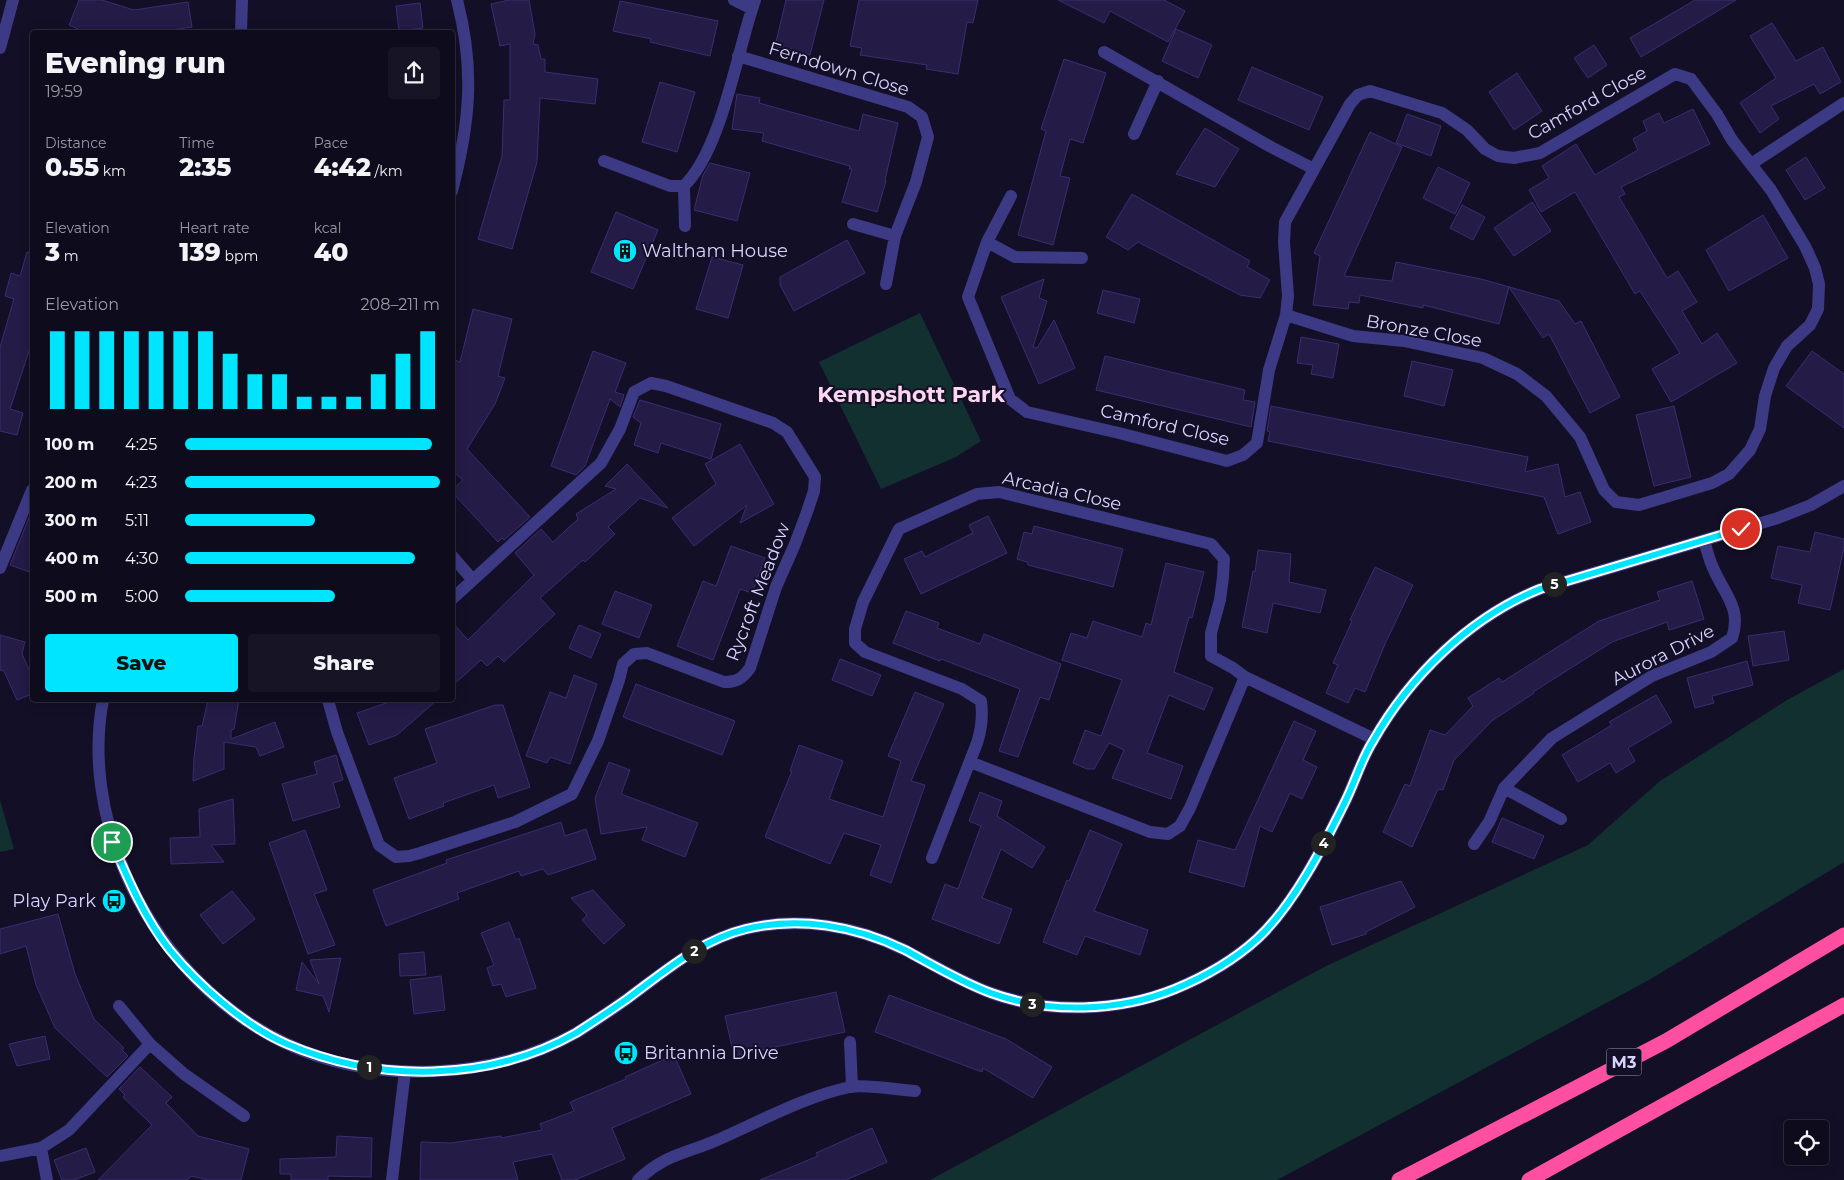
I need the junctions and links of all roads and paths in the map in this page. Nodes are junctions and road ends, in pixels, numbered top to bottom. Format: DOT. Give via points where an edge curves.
graph roads {
  1 [pos="13,0"];
  2 [pos="242,0"];
  3 [pos="456,0"];
  4 [pos="734,0"];
  5 [pos="754,4"];
  6 [pos="241,30"];
  7 [pos="0,48"];
  8 [pos="1104,52"];
  9 [pos="738,56"];
  10 [pos="1158,81"];
  11 [pos="1844,103"];
  12 [pos="1134,134"];
  13 [pos="604,161"];
  14 [pos="1751,164"];
  15 [pos="1314,169"];
  16 [pos="455,178"];
  17 [pos="684,186"];
  18 [pos="1010,196"];
  19 [pos="854,224"];
  20 [pos="685,226"];
  21 [pos="895,236"];
  22 [pos="988,242"];
  23 [pos="1082,258"];
  24 [pos="886,284"];
  25 [pos="1286,315"];
  26 [pos="1844,486"];
  27 [pos="30,495"];
  28 [pos="1704,540"];
  29 [pos="455,559"];
  30 [pos="0,568"];
  31 [pos="472,579"];
  32 [pos="455,596"];
  33 [pos="1245,677"];
  34 [pos="103,702"];
  35 [pos="329,702"];
  36 [pos="1374,739"];
  37 [pos="970,762"];
  38 [pos="1504,788"];
  39 [pos="1561,819"];
  40 [pos="1474,844"];
  41 [pos="932,858"];
  42 [pos="1844,935"];
  43 [pos="1844,1005"];
  44 [pos="118,1006"];
  45 [pos="850,1042"];
  46 [pos="150,1044"];
  47 [pos="405,1071"];
  48 [pos="852,1086"];
  49 [pos="915,1091"];
  50 [pos="244,1116"];
  51 [pos="41,1148"];
  52 [pos="0,1156"];
  53 [pos="47,1180"];
  54 [pos="392,1180"];
  55 [pos="638,1180"];
  56 [pos="1399,1180"];
  57 [pos="1529,1180"];
  1 -- 7 [label="street"];
  2 -- 6 [label="street"];
  3 -- 16 [label="street" via="468,56 469,103"];
  4 -- 5 [label="street"];
  5 -- 9 [label="street"];
  8 -- 10 [label="street"];
  9 -- 17 [label="street" via="717,130 693,177"];
  9 -- 21 [label="street, Ferndown Close" via="908,107 922,118 928,137 916,182"];
  10 -- 12 [label="street"];
  10 -- 15 [label="street"];
  11 -- 14 [label="street"];
  13 -- 17 [label="street" via="670,186"];
  14 -- 15 [label="street, Camford Close" via="1691,79 1675,74 1540,153 1514,158 1498,156 1486,149 1467,130 1442,114 1370,91 1358,95 1350,104"];
  14 -- 25 [label="street, Bronze Close" via="1805,246 1819,284 1818,309 1810,325 1787,346 1774,368 1765,396 1760,429 1750,450 1730,474 1672,496 1638,505 1616,502 1604,490 1580,437 1546,396 1516,374 1483,358 1404,341 1353,336"];
  15 -- 25 [label="street, Camford Close" via="1285,222"];
  17 -- 20 [label="street"];
  18 -- 22 [label="street, Camford Close"];
  19 -- 21 [label="street"];
  21 -- 24 [label="street, Ferndown Close"];
  22 -- 23 [label="street" via="1015,257"];
  22 -- 25 [label="street, Camford Close" via="968,297 1010,399 1027,412 1227,461 1243,455 1256,443 1269,370"];
  26 -- 28 [label="street" via="1811,505 1778,518"];
  27 -- 30 [label="street"];
  28 -- 36 [label="street" via="1540,589 1500,608 1476,624 1434,661 1408,690"];
  28 -- 38 [label="street, Aurora Drive" via="1713,569 1735,610 1736,626 1732,638 1711,652 1652,676 1552,738"];
  29 -- 31 [label="street"];
  31 -- 32 [label="street, Rycroft Meadow"];
  31 -- 35 [label="street, Rycroft Meadow" via="601,463 620,430 634,392 651,383 773,424 787,432 815,477 807,512 776,587 750,668 744,676 736,682 724,682 647,653 634,654 622,664 598,741 572,794 543,810 409,856 396,857 379,845"];
  33 -- 36 [label="street, Arcadia Close"];
  33 -- 37 [label="street" via="1190,808 1180,826 1168,834 1150,832"];
  33 -- 37 [label="street, Arcadia Close" via="1211,656 1211,633 1224,578 1224,559 1211,544 999,492 977,494 899,529 863,602 855,629 856,643 865,652 962,689 982,701 982,728"];
  34 -- 47 [label="street" via="99,761 107,824 128,879 169,948 216,998 285,1043 342,1063"];
  36 -- 47 [label="street" via="1306,875 1272,922 1257,939 1222,964 1151,998 1098,1007 1034,1004 991,993 901,948 858,932 817,924 785,923 747,929 706,944 603,1016 555,1045 481,1067"];
  37 -- 41 [label="street, Arcadia Close"];
  38 -- 39 [label="street"];
  38 -- 40 [label="street, Aurora Drive" via="1490,822"];
  42 -- 56 [label="highway, M3" via="1666,1041"];
  43 -- 57 [label="highway"];
  44 -- 46 [label="street"];
  45 -- 48 [label="street"];
  46 -- 50 [label="street" via="184,1074"];
  46 -- 51 [label="street" via="69,1130"];
  47 -- 54 [label="street"];
  48 -- 49 [label="street"];
  48 -- 55 [label="street" via="663,1160"];
  51 -- 52 [label="street"];
  51 -- 53 [label="street"];
}
